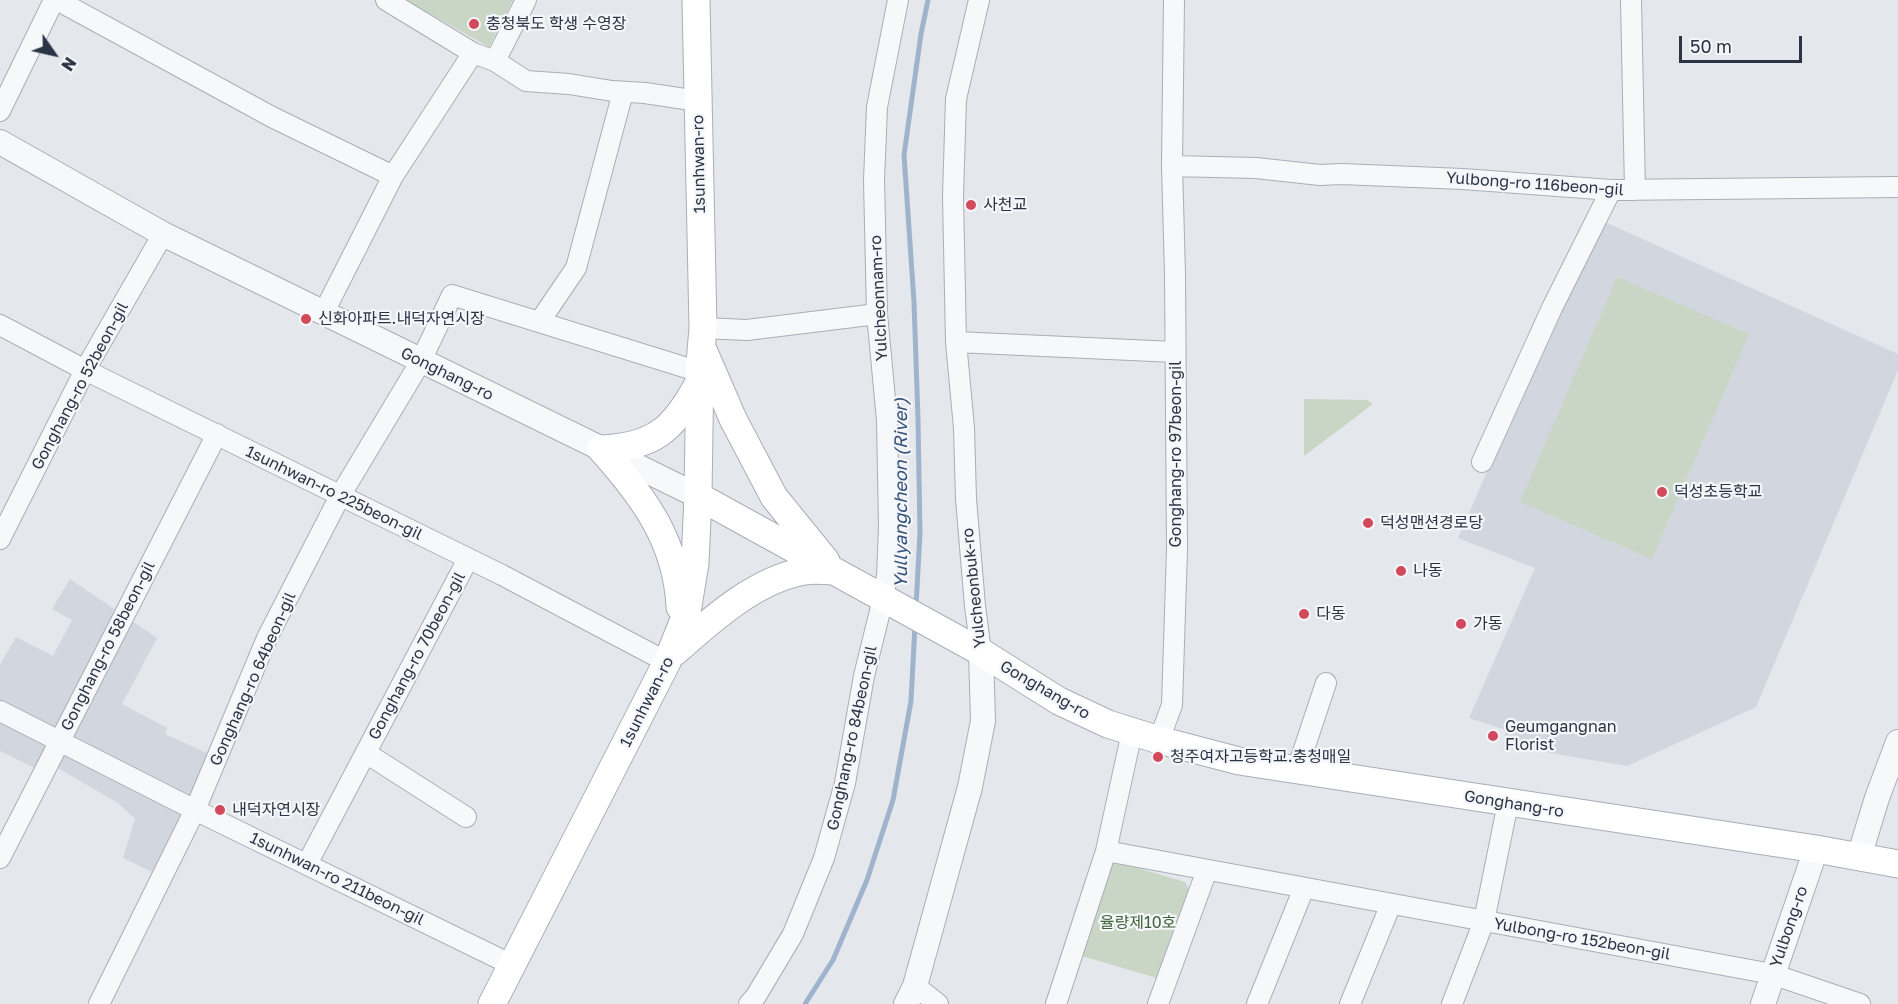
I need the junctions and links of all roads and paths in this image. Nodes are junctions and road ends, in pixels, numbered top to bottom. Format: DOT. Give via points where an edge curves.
graph roads {
  1 [pos="55,0"];
  2 [pos="386,0"];
  3 [pos="526,0"];
  4 [pos="696,0"];
  5 [pos="898,0"];
  6 [pos="979,0"];
  7 [pos="1174,0"];
  8 [pos="1631,0"];
  9 [pos="473,53"];
  10 [pos="495,61"];
  11 [pos="623,92"];
  12 [pos="698,101"];
  13 [pos="0,111"];
  14 [pos="0,142"];
  15 [pos="1172,166"];
  16 [pos="393,176"];
  17 [pos="1898,187"];
  18 [pos="1611,190"];
  19 [pos="1635,190"];
  20 [pos="163,234"];
  21 [pos="324,312"];
  22 [pos="877,314"];
  23 [pos="540,321"];
  24 [pos="0,326"];
  25 [pos="702,336"];
  26 [pos="956,342"];
  27 [pos="1175,352"];
  28 [pos="421,361"];
  29 [pos="85,370"];
  30 [pos="700,377"];
  31 [pos="217,435"];
  32 [pos="602,449"];
  33 [pos="1482,462"];
  34 [pos="340,496"];
  35 [pos="698,496"];
  36 [pos="0,539"];
  37 [pos="468,559"];
  38 [pos="835,572"];
  39 [pos="889,602"];
  40 [pos="971,647"];
  41 [pos="669,659"];
  42 [pos="1326,683"];
  43 [pos="0,711"];
  44 [pos="1132,732"];
  45 [pos="1159,740"];
  46 [pos="60,741"];
  47 [pos="1898,742"];
  48 [pos="366,753"];
  49 [pos="1297,770"];
  50 [pos="1508,803"];
  51 [pos="195,810"];
  52 [pos="466,817"];
  53 [pos="1816,849"];
  54 [pos="1106,851"];
  55 [pos="1859,857"];
  56 [pos="0,858"];
  57 [pos="307,864"];
  58 [pos="1898,864"];
  59 [pos="1207,870"];
  60 [pos="1304,888"];
  61 [pos="1391,904"];
  62 [pos="1484,921"];
  63 [pos="512,965"];
  64 [pos="1772,974"];
  65 [pos="910,995"];
  66 [pos="99,1004"];
  67 [pos="492,1004"];
  68 [pos="749,1004"];
  69 [pos="938,1004"];
  70 [pos="1056,1004"];
  71 [pos="1158,1004"];
  72 [pos="1257,1004"];
  73 [pos="1350,1004"];
  74 [pos="1452,1004"];
  75 [pos="1762,1004"];
  76 [pos="1860,1004"];
  1 -- 13 [label="street"];
  1 -- 16 [label="street" via="266,114"];
  2 -- 9 [label="street"];
  3 -- 10 [label="street"];
  4 -- 12 [label="main road, 1sunhwan-ro"];
  5 -- 22 [label="street, Yulcheonnam-ro" via="878,107 874,180"];
  6 -- 26 [label="street, Yulcheonbuk-ro" via="956,99"];
  7 -- 15 [label="street, Gonghang-ro 97beon-gil"];
  8 -- 19 [label="street"];
  9 -- 10 [label="street"];
  9 -- 16 [label="street"];
  10 -- 11 [label="street" via="526,81"];
  11 -- 12 [label="street"];
  11 -- 23 [label="street" via="576,268"];
  12 -- 25 [label="main road, 1sunhwan-ro"];
  14 -- 20 [label="street, Gonghang-ro"];
  15 -- 18 [label="street, Yulbong-ro 116beon-gil"];
  15 -- 27 [label="street, Gonghang-ro 97beon-gil"];
  16 -- 21 [label="street"];
  17 -- 19 [label="street, Yulbong-ro 116beon-gil"];
  18 -- 19 [label="street, Yulbong-ro 116beon-gil"];
  18 -- 33 [label="street"];
  20 -- 21 [label="street, Gonghang-ro"];
  20 -- 29 [label="street, Gonghang-ro 52beon-gil"];
  21 -- 28 [label="street, Gonghang-ro"];
  22 -- 25 [label="street"];
  22 -- 39 [label="street, Yulcheonnam-ro" via="887,420"];
  23 -- 28 [label="street" via="452,295"];
  23 -- 30 [label="street"];
  24 -- 29 [label="street, 1sunhwan-ro 225beon-gil"];
  25 -- 30 [label="main road, 1sunhwan-ro"];
  25 -- 38 [label="main road" via="733,419 774,496"];
  26 -- 27 [label="street"];
  26 -- 40 [label="street, Yulcheonbuk-ro" via="975,606"];
  27 -- 45 [label="street, Gonghang-ro 97beon-gil" via="1177,550 1172,705"];
  28 -- 32 [label="street, Gonghang-ro"];
  28 -- 34 [label="street, Gonghang-ro 64beon-gil"];
  29 -- 31 [label="street, 1sunhwan-ro 225beon-gil"];
  29 -- 36 [label="street, Gonghang-ro 52beon-gil"];
  30 -- 32 [label="main road" via="672,424 639,443"];
  30 -- 35 [label="main road, 1sunhwan-ro"];
  31 -- 34 [label="street, 1sunhwan-ro 225beon-gil"];
  31 -- 46 [label="street, Gonghang-ro 58beon-gil"];
  32 -- 35 [label="street, Gonghang-ro"];
  32 -- 41 [label="main road" via="645,502 669,549 681,612"];
  34 -- 37 [label="street, 1sunhwan-ro 225beon-gil"];
  34 -- 51 [label="street, Gonghang-ro 64beon-gil" via="267,638"];
  35 -- 38 [label="main road, Gonghang-ro"];
  35 -- 41 [label="main road, 1sunhwan-ro" via="692,588"];
  37 -- 41 [label="street, 1sunhwan-ro 225beon-gil"];
  37 -- 48 [label="street, Gonghang-ro 70beon-gil"];
  38 -- 39 [label="main road, Gonghang-ro"];
  38 -- 41 [label="main road" via="807,570 769,583 712,620"];
  39 -- 40 [label="main road, Gonghang-ro"];
  39 -- 68 [label="street, Gonghang-ro 84beon-gil" via="864,676 845,783 824,858 793,934"];
  40 -- 44 [label="main road, Gonghang-ro" via="1059,701"];
  40 -- 65 [label="street, Yulcheonbuk-ro" via="983,721 970,787"];
  41 -- 63 [label="main road, 1sunhwan-ro"];
  42 -- 49 [label="street"];
  43 -- 46 [label="street, 1sunhwan-ro 211beon-gil"];
  44 -- 45 [label="main road, Gonghang-ro"];
  44 -- 54 [label="street"];
  45 -- 49 [label="main road, Gonghang-ro" via="1239,761"];
  46 -- 51 [label="street, 1sunhwan-ro 211beon-gil"];
  46 -- 56 [label="street, Gonghang-ro 58beon-gil"];
  47 -- 55 [label="street"];
  48 -- 52 [label="street, Gonghang-ro 70beon-gil"];
  48 -- 57 [label="street, Gonghang-ro 70beon-gil"];
  49 -- 50 [label="main road, Gonghang-ro"];
  50 -- 53 [label="main road, Gonghang-ro"];
  50 -- 62 [label="street"];
  51 -- 57 [label="street, 1sunhwan-ro 211beon-gil"];
  51 -- 66 [label="street, Gonghang-ro 64beon-gil"];
  53 -- 55 [label="main road, Gonghang-ro"];
  53 -- 64 [label="street, Yulbong-ro"];
  54 -- 59 [label="street, Yulbong-ro 152beon-gil"];
  54 -- 70 [label="street"];
  55 -- 58 [label="main road, Gonghang-ro"];
  57 -- 63 [label="street, 1sunhwan-ro 211beon-gil"];
  59 -- 60 [label="street, Yulbong-ro 152beon-gil"];
  59 -- 71 [label="street"];
  60 -- 61 [label="street, Yulbong-ro 152beon-gil"];
  60 -- 72 [label="street"];
  61 -- 62 [label="street, Yulbong-ro 152beon-gil"];
  61 -- 73 [label="street"];
  62 -- 64 [label="street, Yulbong-ro 152beon-gil"];
  62 -- 74 [label="street"];
  63 -- 67 [label="main road, 1sunhwan-ro"];
  64 -- 75 [label="street, Yulbong-ro"];
  64 -- 76 [label="street, Yulbong-ro 152beon-gil"];
  65 -- 69 [label="street"];
}
